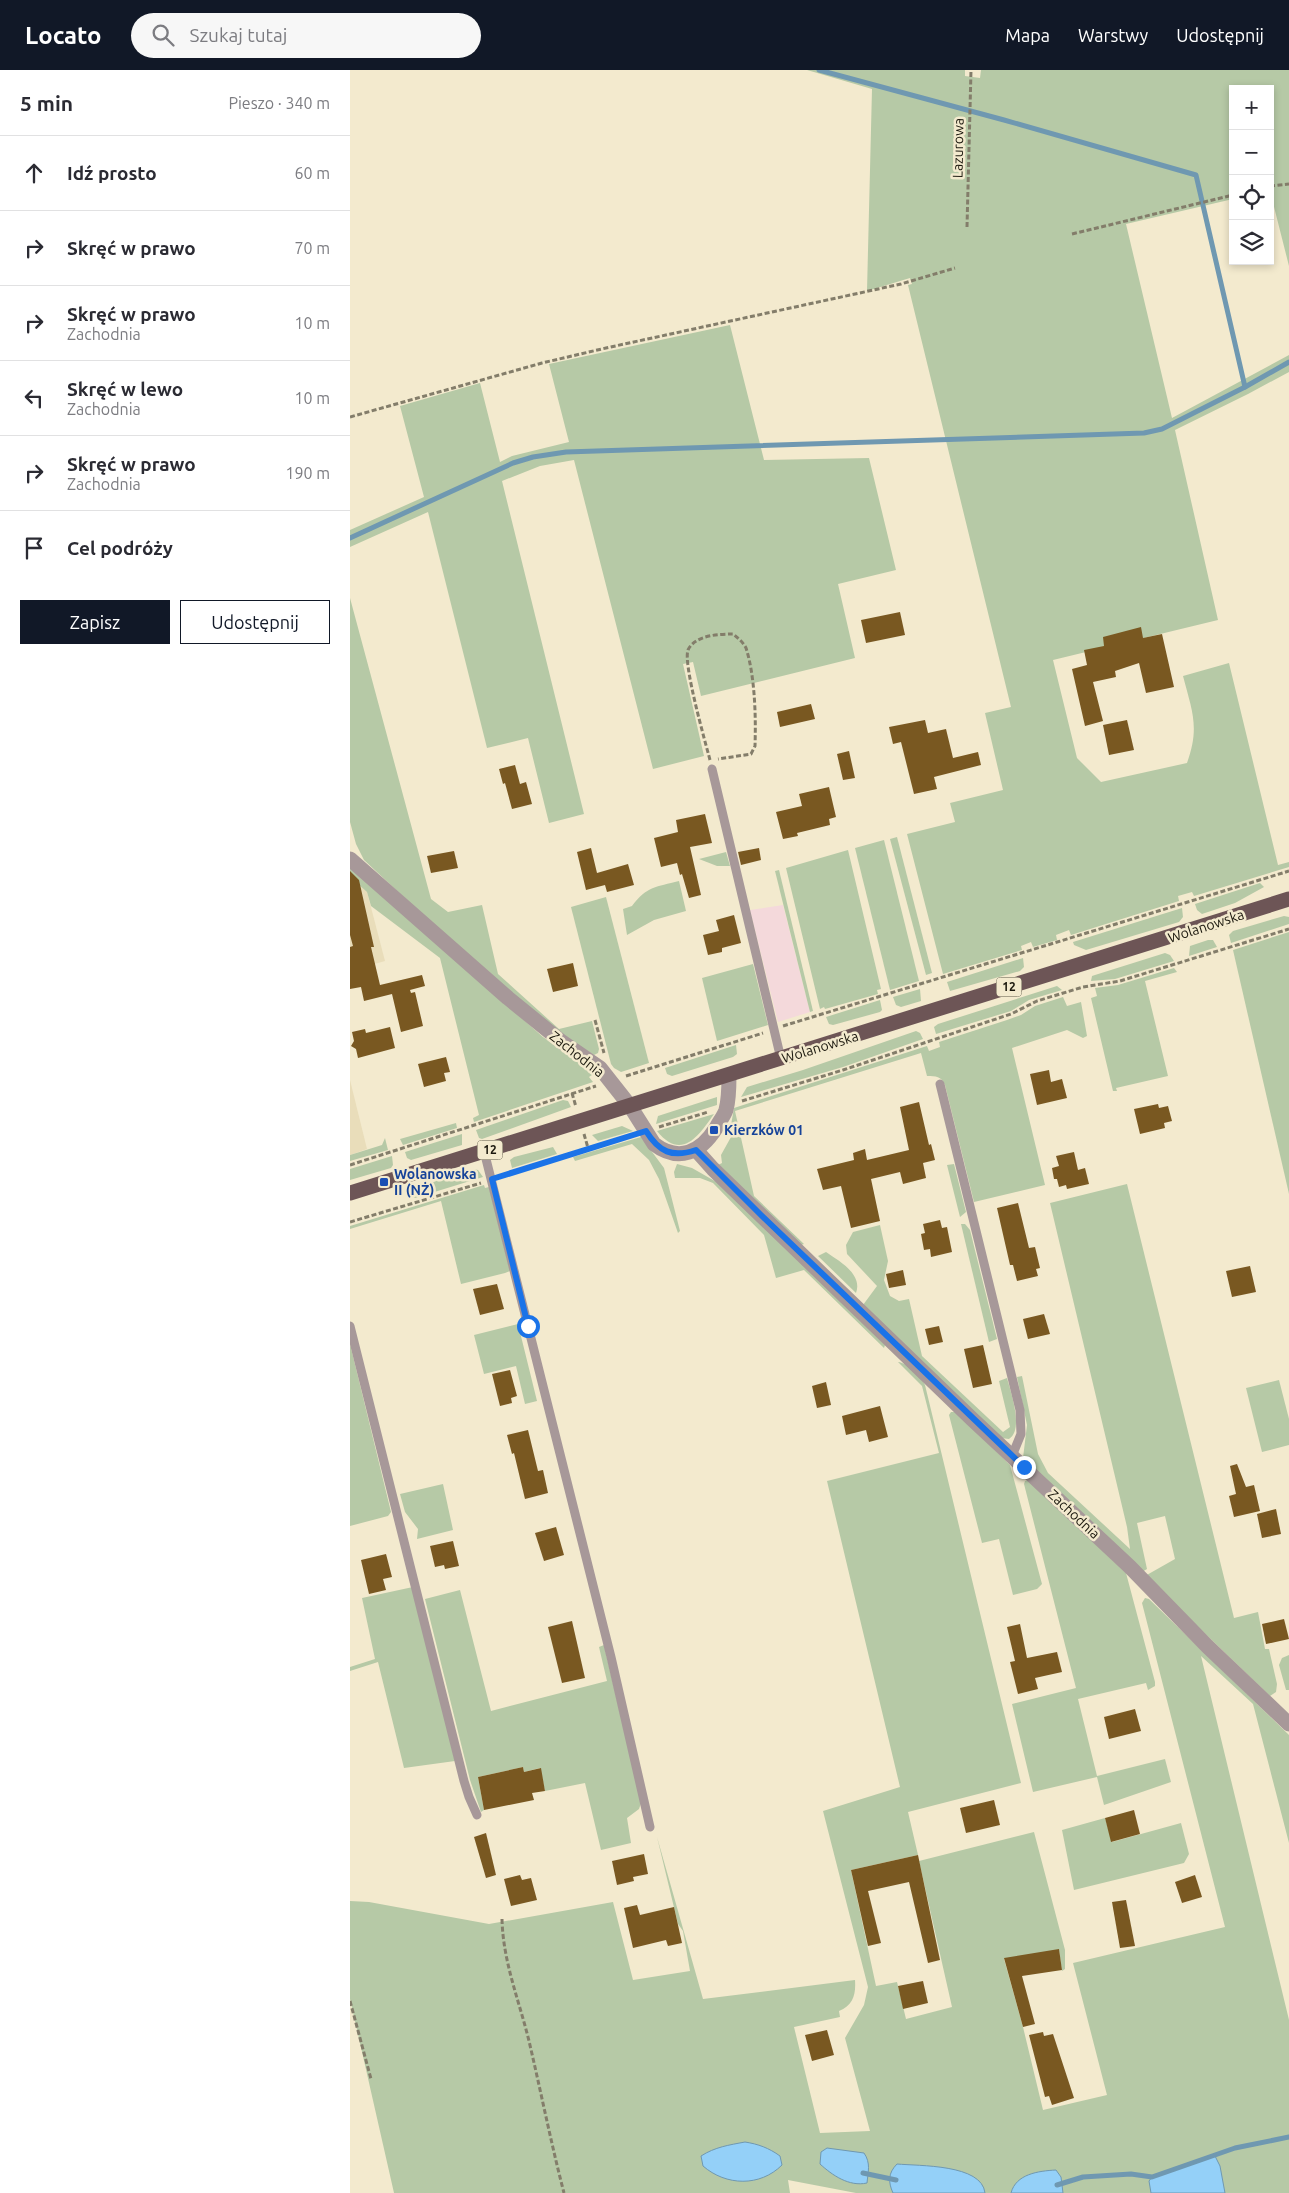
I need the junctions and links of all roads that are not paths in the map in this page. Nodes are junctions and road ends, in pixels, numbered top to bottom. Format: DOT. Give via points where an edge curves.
graph roads {
  1 [pos="711,764"];
  2 [pos="350,859"];
  3 [pos="1289,899"];
  4 [pos="781,1059"];
  5 [pos="729,1075"];
  6 [pos="940,1084"];
  7 [pos="630,1106"];
  8 [pos="696,1150"];
  9 [pos="484,1152"];
  10 [pos="350,1193"];
  11 [pos="350,1326"];
  12 [pos="1012,1456"];
  13 [pos="1289,1724"];
  14 [pos="477,1815"];
  15 [pos="650,1827"];
  1 -- 4 [label="lane"];
  2 -- 7 [label="street, Zachodnia" via="514,1003 600,1068"];
  3 -- 4 [label="main road, Wolanowska / 12"];
  4 -- 5 [label="main road, Wolanowska / 12"];
  5 -- 7 [label="main road, Wolanowska / 12"];
  5 -- 8 [label="street" via="725,1112 709,1138"];
  6 -- 12 [label="lane" via="1020,1410 1020,1434"];
  7 -- 8 [label="street, Zachodnia" via="654,1144 667,1152"];
  7 -- 9 [label="main road, Wolanowska / 12"];
  8 -- 12 [label="street, Zachodnia"];
  9 -- 10 [label="main road, Wolanowska / 12"];
  9 -- 15 [label="lane"];
  11 -- 14 [label="lane" via="464,1781"];
  12 -- 13 [label="street, Zachodnia"];
}
